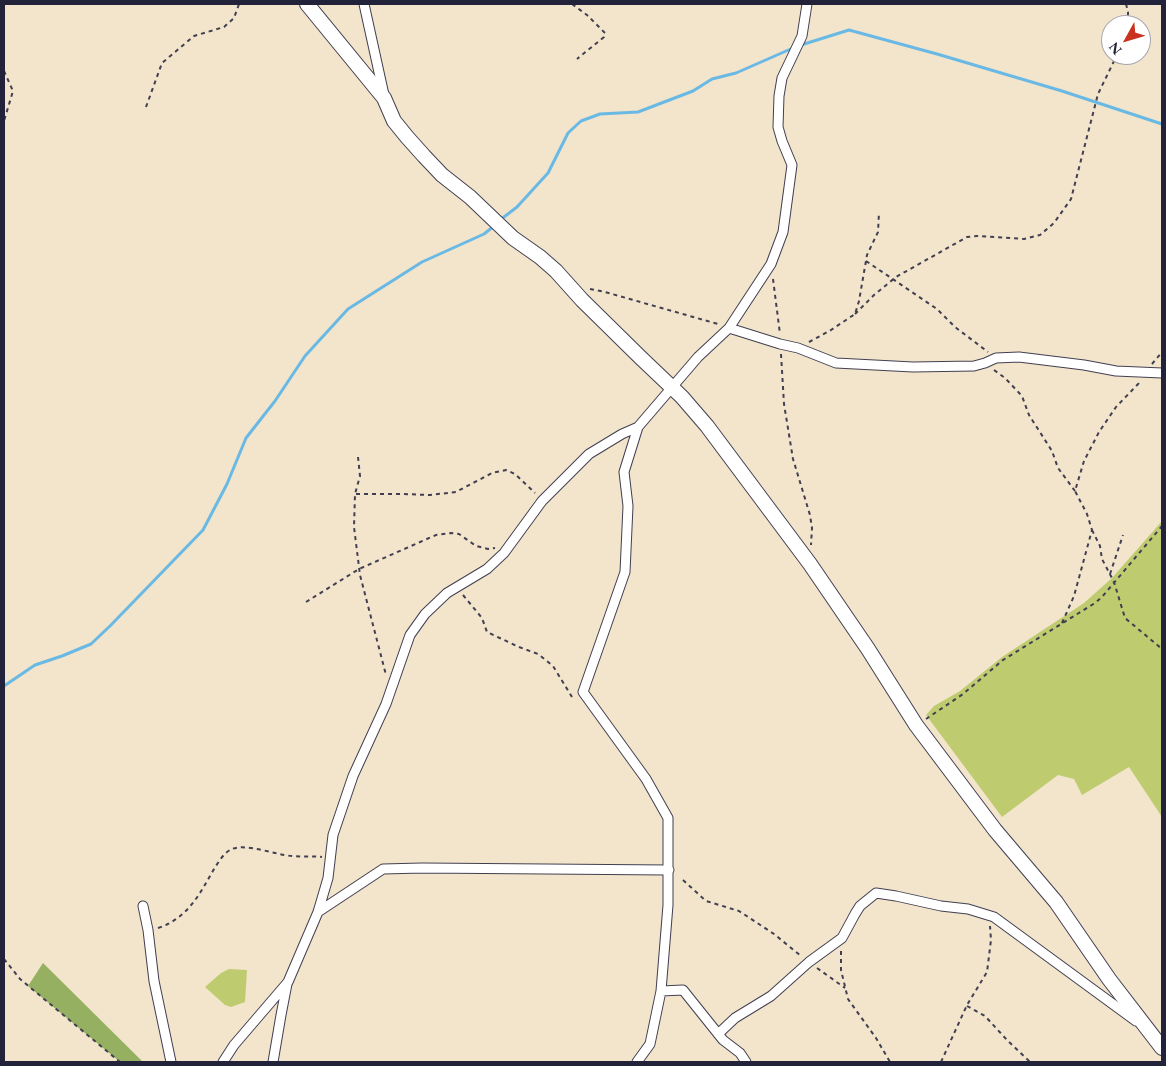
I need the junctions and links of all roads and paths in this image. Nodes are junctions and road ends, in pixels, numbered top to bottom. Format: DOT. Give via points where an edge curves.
graph roads {
  1 [pos="238,4"];
  2 [pos="307,4"];
  3 [pos="364,4"];
  4 [pos="572,4"];
  5 [pos="807,4"];
  6 [pos="577,59"];
  7 [pos="1112,65"];
  8 [pos="4,71"];
  9 [pos="384,98"];
  10 [pos="146,107"];
  11 [pos="4,121"];
  12 [pos="879,212"];
  13 [pos="866,261"];
  14 [pos="771,264"];
  15 [pos="894,279"];
  16 [pos="575,293"];
  17 [pos="855,314"];
  18 [pos="729,328"];
  19 [pos="780,344"];
  20 [pos="798,348"];
  21 [pos="1162,352"];
  22 [pos="996,358"];
  23 [pos="974,366"];
  24 [pos="1147,373"];
  25 [pos="1162,373"];
  26 [pos="672,388"];
  27 [pos="638,427"];
  28 [pos="358,457"];
  29 [pos="1075,492"];
  30 [pos="355,494"];
  31 [pos="542,501"];
  32 [pos="1162,526"];
  33 [pos="1092,530"];
  34 [pos="1123,535"];
  35 [pos="509,547"];
  36 [pos="810,564"];
  37 [pos="360,569"];
  38 [pos="1110,574"];
  39 [pos="1114,582"];
  40 [pos="456,588"];
  41 [pos="306,602"];
  42 [pos="1062,624"];
  43 [pos="1162,649"];
  44 [pos="389,695"];
  45 [pos="572,697"];
  46 [pos="916,725"];
  47 [pos="330,858"];
  48 [pos="669,870"];
  49 [pos="683,880"];
  50 [pos="143,906"];
  51 [pos="318,912"];
  52 [pos="994,917"];
  53 [pos="148,930"];
  54 [pos="842,938"];
  55 [pos="4,959"];
  56 [pos="809,962"];
  57 [pos="288,982"];
  58 [pos="845,988"];
  59 [pos="661,991"];
  60 [pos="967,1005"];
  61 [pos="1147,1028"];
  62 [pos="718,1034"];
  63 [pos="1161,1044"];
  64 [pos="120,1062"];
  65 [pos="171,1062"];
  66 [pos="223,1062"];
  67 [pos="273,1062"];
  68 [pos="637,1062"];
  69 [pos="746,1062"];
  70 [pos="890,1062"];
  71 [pos="941,1062"];
  72 [pos="1030,1062"];
  1 -- 10 [label="path" via="234,18 224,27 194,36 162,64"];
  2 -- 9 [label="street"];
  3 -- 9 [label="street"];
  4 -- 6 [label="path" via="605,33"];
  5 -- 14 [label="street" via="802,36 782,78 779,96 778,127 792,165 783,232"];
  7 -- 15 [label="path" via="1098,94 1071,199 1054,223 1040,235 1024,239 967,237"];
  8 -- 11 [label="path" via="13,91"];
  9 -- 16 [label="street" via="394,121 442,175 513,238 540,256"];
  12 -- 13 [label="path" via="878,232"];
  13 -- 15 [label="path"];
  13 -- 17 [label="path"];
  14 -- 18 [label="street"];
  14 -- 19 [label="path"];
  15 -- 17 [label="path"];
  15 -- 22 [label="path" via="937,309"];
  16 -- 18 [label="path" via="588,289 605,292"];
  16 -- 26 [label="street"];
  17 -- 20 [label="path"];
  18 -- 19 [label="street"];
  18 -- 26 [label="street" via="698,357"];
  19 -- 20 [label="street"];
  19 -- 36 [label="path" via="784,404 793,459 812,528"];
  20 -- 23 [label="street" via="836,363"];
  21 -- 24 [label="path"];
  22 -- 23 [label="street"];
  22 -- 24 [label="street" via="1018,357"];
  23 -- 29 [label="path" via="999,372 1022,396 1058,468"];
  24 -- 25 [label="street"];
  24 -- 29 [label="path" via="1116,407 1099,432 1084,461"];
  26 -- 27 [label="street"];
  26 -- 36 [label="street" via="707,426"];
  27 -- 31 [label="street" via="589,454"];
  27 -- 48 [label="street" via="624,472 628,506 625,572 583,692 646,780 668,818"];
  28 -- 30 [label="path" via="360,476"];
  29 -- 33 [label="path"];
  30 -- 31 [label="path" via="456,492 492,473 506,470 515,474"];
  30 -- 37 [label="path" via="354,527"];
  31 -- 35 [label="street"];
  32 -- 39 [label="path"];
  33 -- 38 [label="path"];
  33 -- 42 [label="path" via="1074,596"];
  34 -- 38 [label="path"];
  35 -- 37 [label="path" via="488,549 476,546 459,534 436,534"];
  35 -- 40 [label="street" via="487,569"];
  36 -- 46 [label="street"];
  37 -- 41 [label="path"];
  37 -- 44 [label="path"];
  38 -- 39 [label="path"];
  39 -- 42 [label="path" via="1095,603"];
  39 -- 43 [label="path" via="1125,618"];
  40 -- 44 [label="street" via="425,614 410,635"];
  40 -- 45 [label="path" via="482,618 487,632 538,654 553,666"];
  42 -- 46 [label="path" via="1003,660 963,694"];
  44 -- 47 [label="street" via="354,776 333,835"];
  46 -- 61 [label="street" via="995,830 1056,902"];
  47 -- 51 [label="street"];
  47 -- 53 [label="path" via="292,856 246,847 231,849 184,914 171,923"];
  48 -- 51 [label="street" via="384,869"];
  48 -- 59 [label="street"];
  49 -- 56 [label="path" via="706,901 740,911"];
  50 -- 53 [label="street"];
  51 -- 57 [label="street"];
  52 -- 54 [label="street" via="968,909 876,893 860,906"];
  52 -- 60 [label="path" via="990,928 987,972"];
  52 -- 61 [label="street"];
  53 -- 65 [label="street" via="154,981"];
  54 -- 56 [label="street"];
  54 -- 58 [label="path" via="841,970"];
  55 -- 64 [label="path" via="20,979"];
  56 -- 58 [label="path"];
  56 -- 62 [label="street" via="771,996 735,1018"];
  57 -- 66 [label="street"];
  57 -- 67 [label="street"];
  58 -- 70 [label="path" via="848,999"];
  59 -- 62 [label="street" via="683,990"];
  59 -- 68 [label="street" via="650,1044"];
  60 -- 71 [label="path"];
  60 -- 72 [label="path" via="985,1016"];
  61 -- 63 [label="street"];
  62 -- 69 [label="street"];
}
